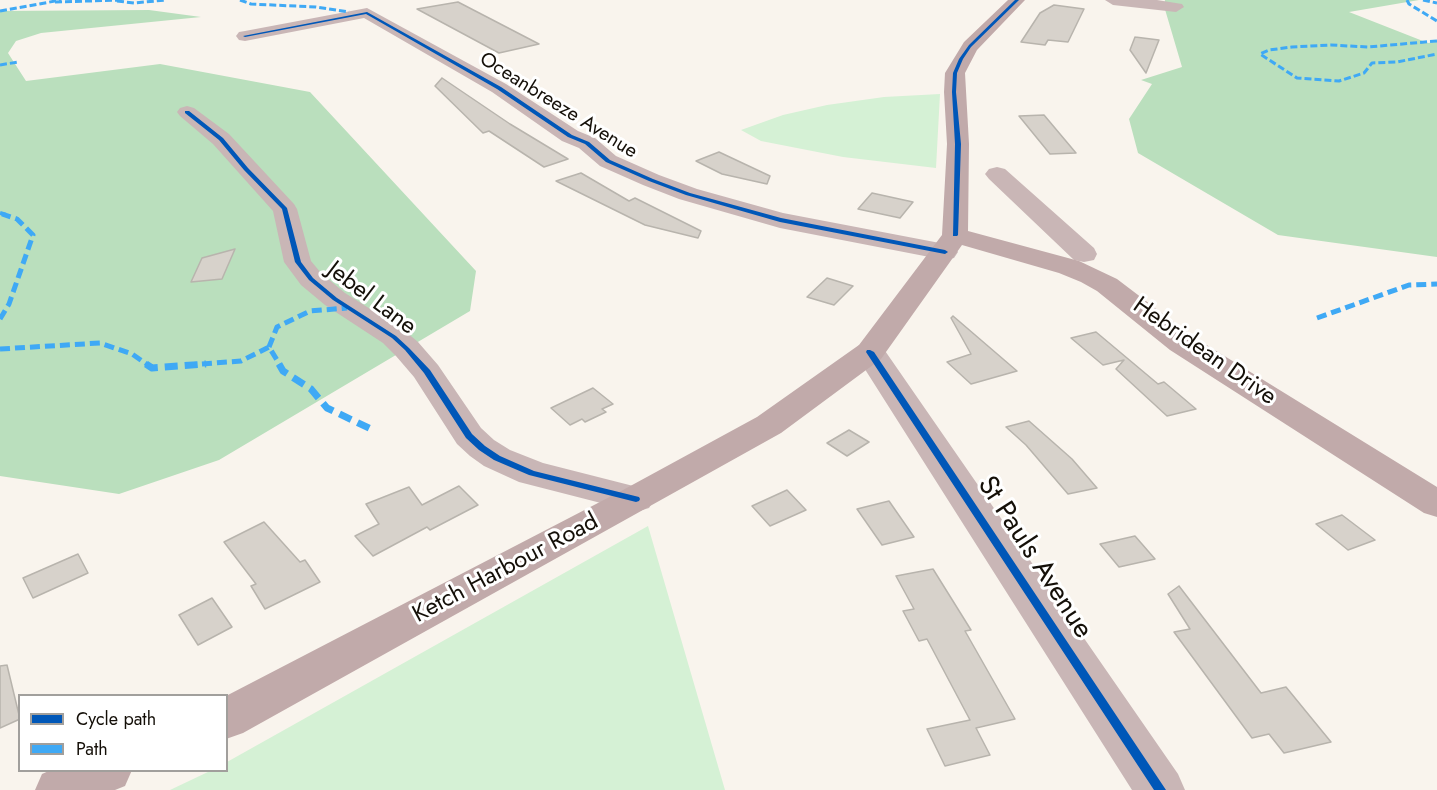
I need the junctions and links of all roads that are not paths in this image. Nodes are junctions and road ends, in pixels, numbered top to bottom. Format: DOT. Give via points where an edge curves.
graph roads {
  1 [pos="1017,0"];
  2 [pos="1113,0"];
  3 [pos="1176,7"];
  4 [pos="245,36"];
  5 [pos="187,112"];
  6 [pos="997,174"];
  7 [pos="950,244"];
  8 [pos="1036,257"];
  9 [pos="870,352"];
  10 [pos="636,500"];
  11 [pos="1437,504"];
  12 [pos="228,718"];
  13 [pos="105,772"];
  14 [pos="60,790"];
  15 [pos="1160,790"];
  1 -- 7 [label="main road" via="970,46 955,73 958,144"];
  2 -- 3 [label="street"];
  4 -- 7 [label="street, Oceanbreeze Avenue" via="367,13 499,88 570,136 587,143 608,161 651,180 780,220"];
  5 -- 10 [label="street, Jebel Lane" via="221,139 285,209 298,262 311,279 407,349 432,378 469,436 482,448 532,473"];
  6 -- 8 [label="street" via="1079,250"];
  7 -- 8 [label="main road, Hebridean Drive"];
  7 -- 9 [label="main road, Ketch Harbour Road"];
  8 -- 11 [label="main road, Hebridean Drive" via="1107,285 1181,343"];
  9 -- 10 [label="main road, Ketch Harbour Road" via="769,425"];
  9 -- 15 [label="street, St Pauls Avenue"];
  10 -- 12 [label="main road, Ketch Harbour Road"];
  13 -- 14 [label="main road"];
}
